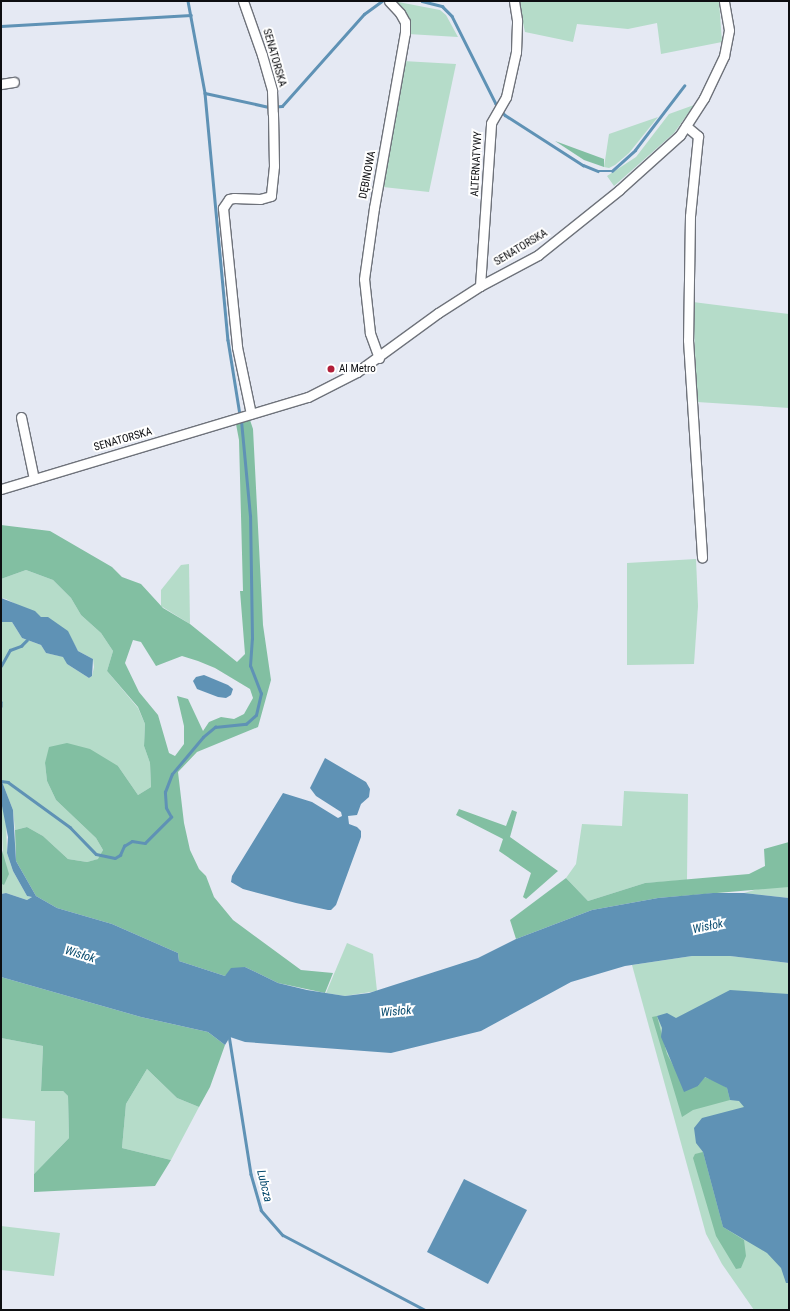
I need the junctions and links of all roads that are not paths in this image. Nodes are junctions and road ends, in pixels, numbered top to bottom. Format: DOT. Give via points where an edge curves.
graph roads {
  1 [pos="243,1"];
  2 [pos="514,1"];
  3 [pos="724,1"];
  4 [pos="389,2"];
  5 [pos="14,82"];
  6 [pos="1,84"];
  7 [pos="686,126"];
  8 [pos="480,286"];
  9 [pos="379,358"];
  10 [pos="251,414"];
  11 [pos="21,418"];
  12 [pos="34,479"];
  13 [pos="1,489"];
  14 [pos="702,558"];
  1 -- 10 [label="street, SENATORSKA" via="262,55 273,114 274,166 271,196 260,199 229,199 223,208 237,348"];
  2 -- 8 [label="street, ALTERNATYWY" via="518,36 512,74 490,132"];
  3 -- 7 [label="street, SENATORSKA" via="729,30 724,56 704,98"];
  4 -- 9 [label="street, DĘBINOWA" via="405,22 405,33 364,279 370,333"];
  5 -- 6 [label="street"];
  7 -- 8 [label="street, SENATORSKA" via="659,156 550,246"];
  7 -- 14 [label="street" via="698,136 690,216 688,340"];
  8 -- 9 [label="street, SENATORSKA" via="438,313"];
  9 -- 10 [label="street, SENATORSKA" via="308,397"];
  10 -- 12 [label="street, SENATORSKA"];
  11 -- 12 [label="street"];
  12 -- 13 [label="street, SENATORSKA"];
}
